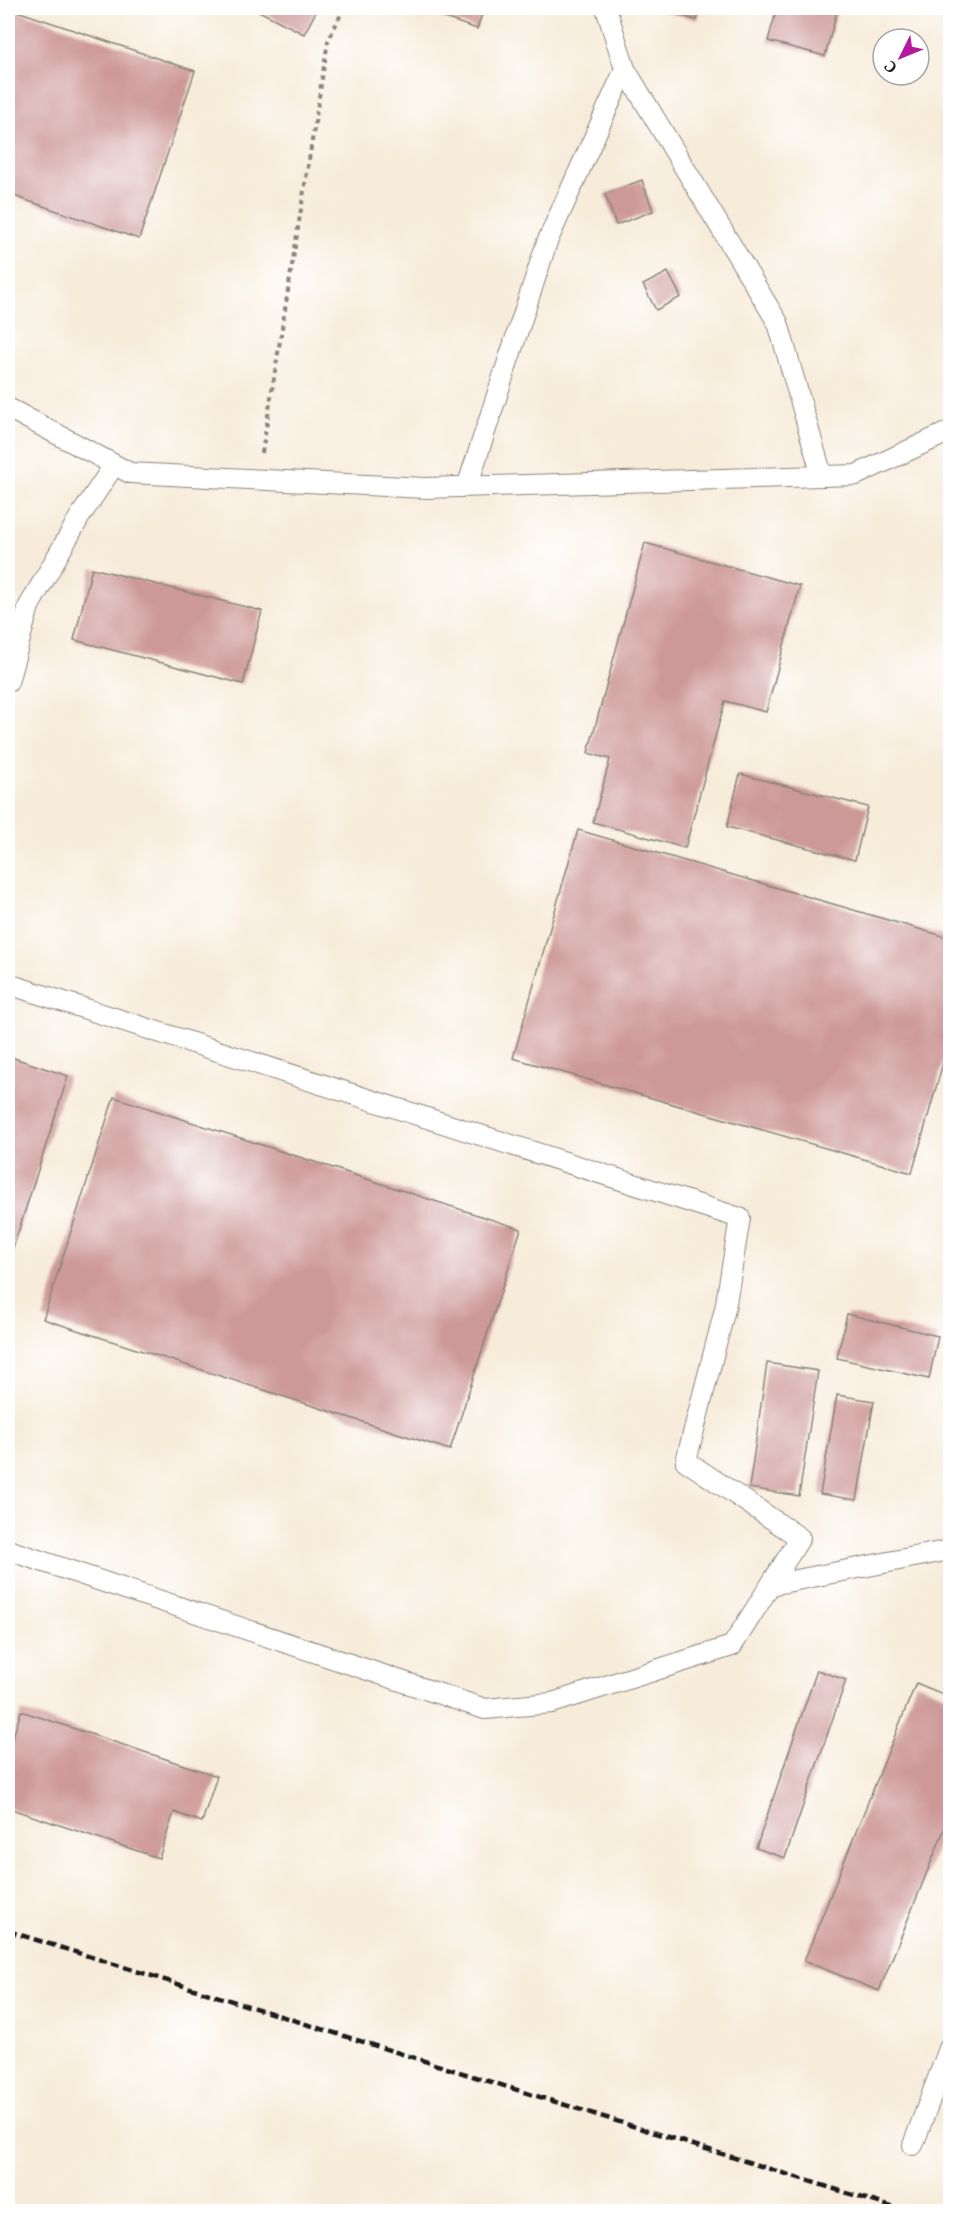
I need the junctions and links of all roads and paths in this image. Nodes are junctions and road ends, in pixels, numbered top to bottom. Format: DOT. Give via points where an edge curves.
graph roads {
  1 [pos="344,8"];
  2 [pos="606,8"];
  3 [pos="626,69"];
  4 [pos="8,408"];
  5 [pos="951,431"];
  6 [pos="114,465"];
  7 [pos="822,476"];
  8 [pos="258,480"];
  9 [pos="467,487"];
  10 [pos="8,682"];
  11 [pos="8,984"];
  12 [pos="8,1550"];
  13 [pos="951,1550"];
  14 [pos="771,1585"];
  15 [pos="951,2046"];
  16 [pos="913,2145"];
  1 -- 8 [label="path" via="328,41"];
  2 -- 3 [label="lane"];
  3 -- 7 [label="lane" via="778,323"];
  3 -- 9 [label="lane" via="547,242"];
  4 -- 6 [label="lane"];
  5 -- 7 [label="lane" via="856,475"];
  6 -- 8 [label="lane" via="130,473"];
  6 -- 10 [label="lane" via="29,606"];
  7 -- 9 [label="lane"];
  8 -- 9 [label="lane"];
  11 -- 14 [label="lane" via="740,1218 725,1309 686,1461 800,1538"];
  12 -- 14 [label="lane" via="485,1709 552,1703 732,1646"];
  13 -- 14 [label="lane"];
  15 -- 16 [label="lane"];
}
